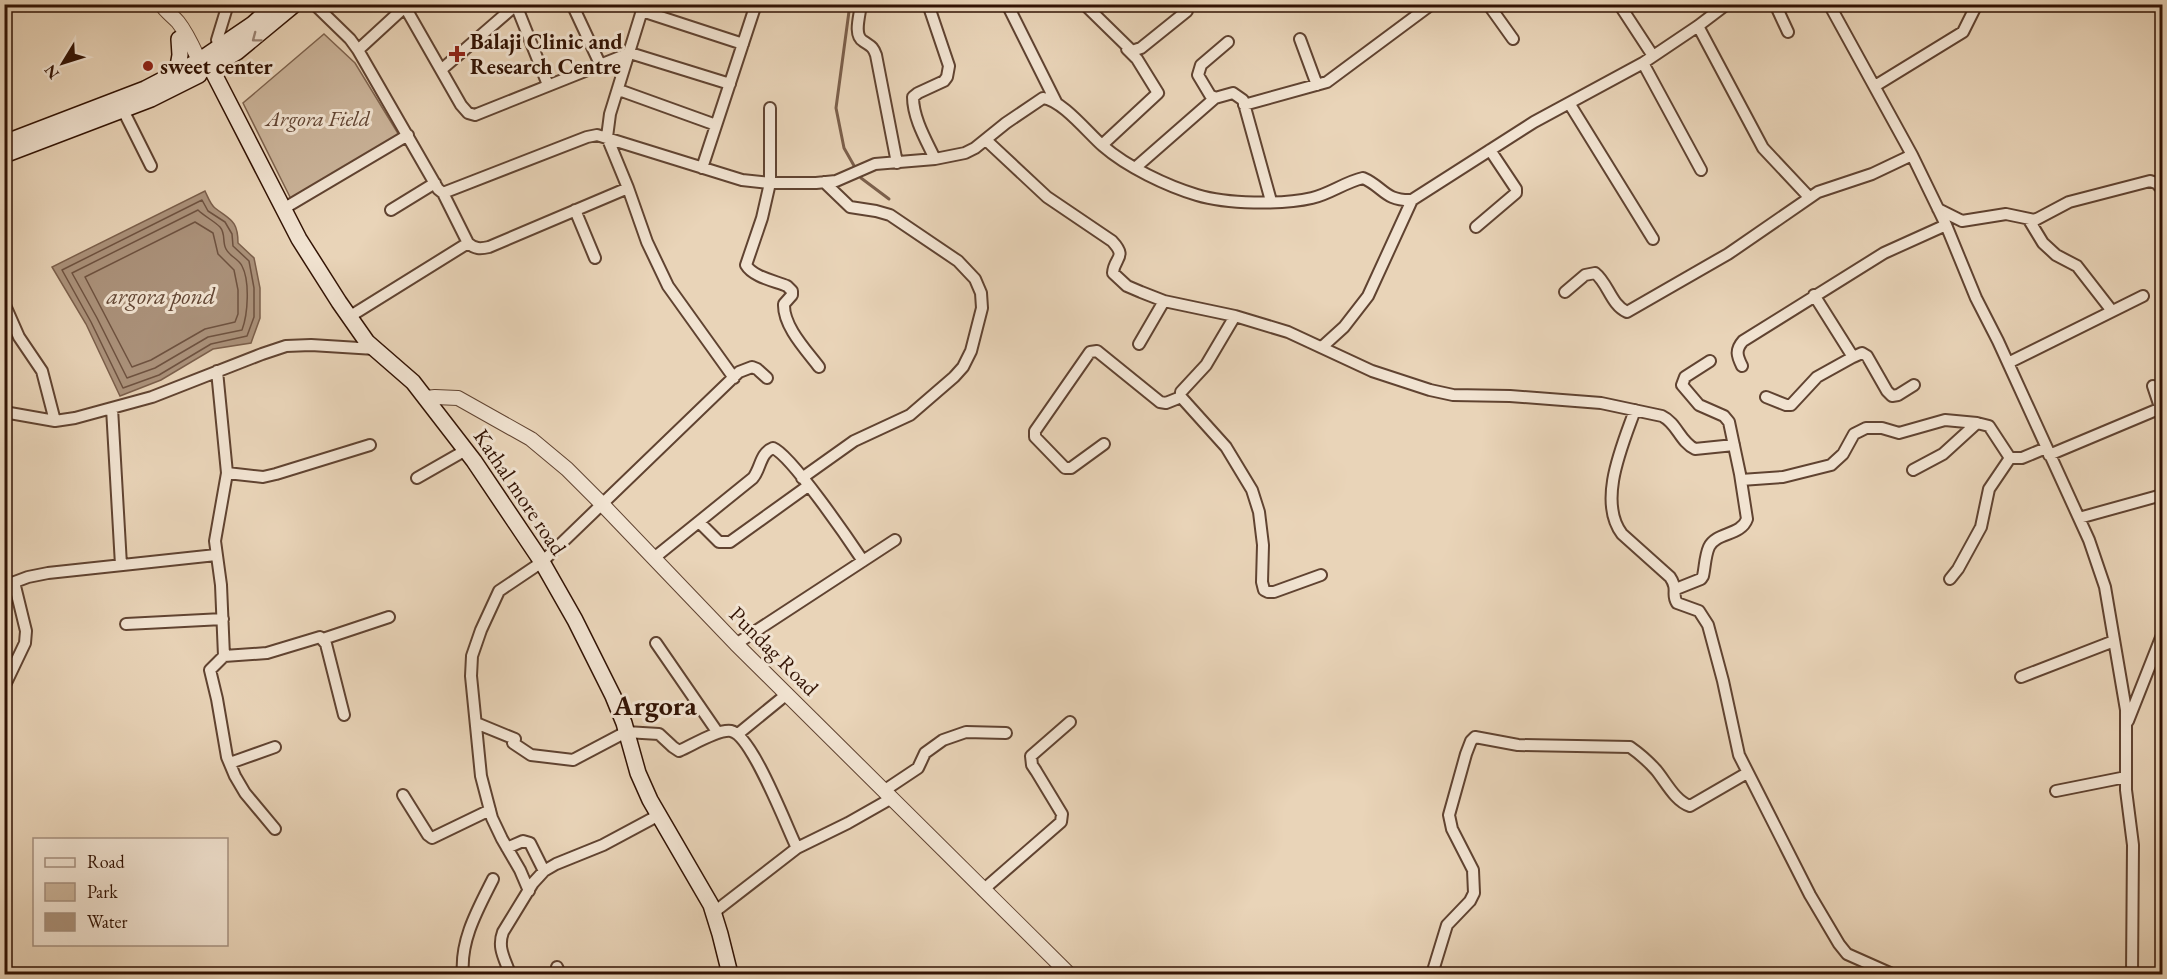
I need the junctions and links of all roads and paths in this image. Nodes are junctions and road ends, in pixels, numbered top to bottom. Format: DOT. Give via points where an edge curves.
graph roads {
  1 [pos="228,4"];
  2 [pos="275,4"];
  3 [pos="295,4"];
  4 [pos="314,4"];
  5 [pos="572,4"];
  6 [pos="756,4"];
  7 [pos="861,4"];
  8 [pos="928,4"];
  9 [pos="1007,4"];
  10 [pos="1432,4"];
  11 [pos="1488,4"];
  12 [pos="1619,4"];
  13 [pos="1726,4"];
  14 [pos="1775,4"];
  15 [pos="1829,4"];
  16 [pos="1977,4"];
  17 [pos="407,6"];
  18 [pos="1088,6"];
  19 [pos="643,8"];
  20 [pos="165,10"];
  21 [pos="1187,11"];
  22 [pos="1698,27"];
  23 [pos="1788,32"];
  24 [pos="179,39"];
  25 [pos="1300,39"];
  26 [pos="1513,39"];
  27 [pos="1228,42"];
  28 [pos="743,44"];
  29 [pos="220,47"];
  30 [pos="1128,49"];
  31 [pos="358,50"];
  32 [pos="630,52"];
  33 [pos="1653,56"];
  34 [pos="600,63"];
  35 [pos="1643,63"];
  36 [pos="202,64"];
  37 [pos="441,70"];
  38 [pos="177,72"];
  39 [pos="730,84"];
  40 [pos="1317,85"];
  41 [pos="548,86"];
  42 [pos="1875,86"];
  43 [pos="618,90"];
  44 [pos="1215,98"];
  45 [pos="1056,102"];
  46 [pos="1569,103"];
  47 [pos="1244,105"];
  48 [pos="770,108"];
  49 [pos="123,110"];
  50 [pos="716,125"];
  51 [pos="408,135"];
  52 [pos="607,138"];
  53 [pos="986,140"];
  54 [pos="4,143"];
  55 [pos="1102,145"];
  56 [pos="1490,150"];
  57 [pos="4,155"];
  58 [pos="1912,155"];
  59 [pos="935,159"];
  60 [pos="897,163"];
  61 [pos="151,166"];
  62 [pos="702,168"];
  63 [pos="1135,168"];
  64 [pos="1701,170"];
  65 [pos="824,182"];
  66 [pos="435,183"];
  67 [pos="770,183"];
  68 [pos="628,188"];
  69 [pos="2163,189"];
  70 [pos="443,193"];
  71 [pos="1809,197"];
  72 [pos="1412,200"];
  73 [pos="1271,201"];
  74 [pos="283,209"];
  75 [pos="1938,209"];
  76 [pos="392,210"];
  77 [pos="575,210"];
  78 [pos="2029,220"];
  79 [pos="1946,225"];
  80 [pos="1476,227"];
  81 [pos="1653,239"];
  82 [pos="468,243"];
  83 [pos="595,258"];
  84 [pos="1565,292"];
  85 [pos="1814,295"];
  86 [pos="2143,296"];
  87 [pos="1164,301"];
  88 [pos="4,303"];
  89 [pos="2112,311"];
  90 [pos="1235,316"];
  91 [pos="349,317"];
  92 [pos="1139,344"];
  93 [pos="1322,347"];
  94 [pos="375,349"];
  95 [pos="1852,357"];
  96 [pos="1710,361"];
  97 [pos="2008,363"];
  98 [pos="1742,366"];
  99 [pos="819,368"];
  100 [pos="217,371"];
  101 [pos="734,378"];
  102 [pos="767,378"];
  103 [pos="1914,385"];
  104 [pos="2153,386"];
  105 [pos="1181,397"];
  106 [pos="1766,397"];
  107 [pos="426,398"];
  108 [pos="112,408"];
  109 [pos="1635,410"];
  110 [pos="2162,411"];
  111 [pos="4,412"];
  112 [pos="55,421"];
  113 [pos="1977,423"];
  114 [pos="1104,444"];
  115 [pos="370,445"];
  116 [pos="1734,445"];
  117 [pos="466,450"];
  118 [pos="2048,451"];
  119 [pos="2010,458"];
  120 [pos="1913,470"];
  121 [pos="227,474"];
  122 [pos="417,478"];
  123 [pos="1741,480"];
  124 [pos="805,482"];
  125 [pos="2163,495"];
  126 [pos="601,503"];
  127 [pos="2079,518"];
  128 [pos="699,522"];
  129 [pos="895,540"];
  130 [pos="216,555"];
  131 [pos="654,558"];
  132 [pos="863,561"];
  133 [pos="542,562"];
  134 [pos="121,565"];
  135 [pos="1320,575"];
  136 [pos="1950,579"];
  137 [pos="9,584"];
  138 [pos="1676,588"];
  139 [pos="389,617"];
  140 [pos="223,619"];
  141 [pos="126,624"];
  142 [pos="2163,635"];
  143 [pos="323,639"];
  144 [pos="2114,641"];
  145 [pos="656,643"];
  146 [pos="736,644"];
  147 [pos="224,656"];
  148 [pos="2020,677"];
  149 [pos="4,687"];
  150 [pos="787,694"];
  151 [pos="344,715"];
  152 [pos="1070,722"];
  153 [pos="476,723"];
  154 [pos="2127,724"];
  155 [pos="626,732"];
  156 [pos="1006,732"];
  157 [pos="718,733"];
  158 [pos="738,734"];
  159 [pos="275,747"];
  160 [pos="230,763"];
  161 [pos="1747,773"];
  162 [pos="2126,777"];
  163 [pos="2055,791"];
  164 [pos="888,794"];
  165 [pos="403,795"];
  166 [pos="490,810"];
  167 [pos="659,815"];
  168 [pos="275,829"];
  169 [pos="507,848"];
  170 [pos="797,848"];
  171 [pos="544,871"];
  172 [pos="493,879"];
  173 [pos="982,890"];
  174 [pos="528,891"];
  175 [pos="713,913"];
  176 [pos="463,975"];
  177 [pos="510,975"];
  178 [pos="730,975"];
  179 [pos="1069,975"];
  180 [pos="1432,975"];
  181 [pos="1892,975"];
  182 [pos="2132,975"];
  1 -- 29 [label="street" via="217,40"];
  2 -- 29 [label="main road"];
  3 -- 36 [label="main road, one-way" via="245,47"];
  4 -- 31 [label="street"];
  5 -- 34 [label="street"];
  6 -- 28 [label="street"];
  7 -- 60 [label="street" via="858,33 876,55"];
  8 -- 59 [label="street" via="949,71 945,81 918,93 912,100"];
  9 -- 45 [label="street"];
  10 -- 40 [label="street" via="1340,74"];
  11 -- 26 [label="street"];
  12 -- 33 [label="street"];
  13 -- 22 [label="street"];
  14 -- 23 [label="street"];
  15 -- 42 [label="street"];
  16 -- 42 [label="street" via="1963,32"];
  17 -- 31 [label="street"];
  17 -- 37 [label="street"];
  18 -- 30 [label="street"];
  19 -- 28 [label="street"];
  19 -- 32 [label="street"];
  20 -- 24 [label="street"];
  20 -- 36 [label="street" via="181,27"];
  21 -- 30 [label="street" via="1141,48"];
  22 -- 33 [label="street"];
  22 -- 71 [label="street" via="1763,148"];
  24 -- 36 [label="street"];
  24 -- 38 [label="main road"];
  25 -- 40 [label="street"];
  27 -- 44 [label="street" via="1198,70 1201,82"];
  28 -- 39 [label="street"];
  29 -- 36 [label="main road"];
  30 -- 55 [label="street" via="1158,93"];
  31 -- 51 [label="street"];
  32 -- 34 [label="street"];
  32 -- 39 [label="street"];
  32 -- 43 [label="street"];
  33 -- 35 [label="street"];
  34 -- 41 [label="street"];
  35 -- 46 [label="street"];
  35 -- 64 [label="street"];
  36 -- 38 [label="main road"];
  36 -- 49 [label="main road" via="151,99"];
  36 -- 74 [label="main road, Kathal more road"];
  37 -- 41 [label="street" via="461,105 475,115"];
  37 -- 41 [label="street" via="516,4"];
  38 -- 54 [label="main road" via="145,89"];
  39 -- 50 [label="street"];
  40 -- 47 [label="street"];
  42 -- 58 [label="street"];
  43 -- 50 [label="street"];
  43 -- 52 [label="street"];
  44 -- 47 [label="street" via="1233,93 1240,96"];
  44 -- 63 [label="street"];
  45 -- 53 [label="street" via="1043,98 1036,101"];
  45 -- 55 [label="street"];
  46 -- 56 [label="street"];
  46 -- 81 [label="street"];
  47 -- 73 [label="street"];
  48 -- 67 [label="street"];
  49 -- 57 [label="main road"];
  49 -- 61 [label="street"];
  50 -- 62 [label="street"];
  51 -- 66 [label="street"];
  51 -- 74 [label="street"];
  52 -- 62 [label="street"];
  52 -- 68 [label="street"];
  52 -- 70 [label="street" via="587,136"];
  53 -- 59 [label="street" via="965,153"];
  53 -- 87 [label="street" via="1047,197 1112,241 1120,250 1112,269 1117,278"];
  55 -- 63 [label="street"];
  56 -- 72 [label="street"];
  56 -- 80 [label="street" via="1516,193"];
  58 -- 71 [label="street"];
  58 -- 75 [label="street"];
  59 -- 60 [label="street"];
  60 -- 65 [label="street" via="875,164 836,181"];
  62 -- 67 [label="street" via="742,180"];
  63 -- 73 [label="street" via="1198,195 1234,202"];
  65 -- 67 [label="street"];
  65 -- 124 [label="street" via="850,207 890,215 958,261 975,279 982,308 971,351 954,376 904,419 854,441"];
  66 -- 70 [label="street"];
  66 -- 76 [label="street"];
  67 -- 99 [label="street" via="746,265 791,290 792,295 784,304 785,313"];
  68 -- 77 [label="street"];
  68 -- 101 [label="street" via="668,286"];
  69 -- 78 [label="street" via="2150,181 2069,202"];
  70 -- 82 [label="street"];
  71 -- 84 [label="street" via="1735,249 1627,312 1618,306 1595,273 1585,275"];
  72 -- 73 [label="street" via="1391,197 1363,178 1313,198"];
  72 -- 93 [label="street" via="1368,297"];
  74 -- 91 [label="main road, Kathal more road"];
  75 -- 78 [label="street" via="1962,221 2006,214"];
  75 -- 79 [label="street"];
  77 -- 82 [label="street" via="489,247 480,249"];
  77 -- 83 [label="street"];
  78 -- 89 [label="street" via="2043,243 2077,266"];
  79 -- 85 [label="street" via="1884,253"];
  79 -- 97 [label="street"];
  82 -- 91 [label="street"];
  85 -- 95 [label="street"];
  85 -- 98 [label="street" via="1743,340 1737,354"];
  86 -- 89 [label="street"];
  87 -- 90 [label="street"];
  87 -- 92 [label="street"];
  88 -- 112 [label="street" via="19,337 42,371"];
  89 -- 97 [label="street"];
  90 -- 93 [label="street"];
  90 -- 105 [label="street" via="1206,365 1181,392"];
  91 -- 94 [label="main road, Kathal more road"];
  93 -- 109 [label="street" via="1381,375 1443,393 1601,403"];
  94 -- 100 [label="street" via="286,346"];
  94 -- 107 [label="main road, Kathal more road"];
  95 -- 103 [label="street" via="1862,353 1866,356 1892,396"];
  95 -- 106 [label="street" via="1817,377 1791,405"];
  96 -- 116 [label="street" via="1685,377 1682,385 1699,405 1727,418"];
  97 -- 118 [label="street"];
  100 -- 108 [label="street"];
  100 -- 121 [label="street"];
  101 -- 102 [label="street" via="752,367"];
  101 -- 126 [label="street"];
  104 -- 110 [label="street"];
  105 -- 114 [label="street" via="1161,403 1098,351 1090,351 1035,431 1035,437 1065,468 1071,468"];
  105 -- 135 [label="street" via="1226,447 1252,490 1261,523 1264,590 1274,592"];
  107 -- 117 [label="main road, Kathal more road"];
  107 -- 126 [label="street, Pundag Road" via="458,398 531,439"];
  108 -- 112 [label="street"];
  108 -- 134 [label="street"];
  109 -- 116 [label="street" via="1668,419 1695,449"];
  109 -- 138 [label="street" via="1611,487 1614,515 1622,534 1670,577"];
  110 -- 118 [label="street"];
  111 -- 112 [label="street"];
  113 -- 119 [label="street" via="1989,426"];
  113 -- 120 [label="street" via="1943,454"];
  113 -- 123 [label="street" via="1945,420 1899,433 1866,428 1854,434 1843,454 1830,465 1783,477"];
  115 -- 121 [label="street" via="263,477"];
  116 -- 123 [label="street"];
  117 -- 122 [label="street"];
  117 -- 133 [label="main road, Kathal more road"];
  118 -- 119 [label="street"];
  118 -- 127 [label="street"];
  119 -- 136 [label="street" via="1989,489 1981,527"];
  121 -- 130 [label="street" via="216,532"];
  123 -- 138 [label="street" via="1745,524 1712,543 1701,579"];
  124 -- 128 [label="street" via="730,542 719,542"];
  124 -- 128 [label="street" via="776,449 770,448 753,478"];
  124 -- 132 [label="street"];
  125 -- 127 [label="street"];
  126 -- 131 [label="street, Pundag Road"];
  126 -- 133 [label="street"];
  127 -- 144 [label="street" via="2105,587"];
  128 -- 131 [label="street"];
  129 -- 132 [label="street"];
  130 -- 134 [label="street"];
  130 -- 140 [label="street"];
  131 -- 146 [label="street, Pundag Road"];
  132 -- 146 [label="street"];
  133 -- 153 [label="street" via="500,591 480,630 471,664"];
  133 -- 155 [label="main road, Kathal more road" via="596,660"];
  134 -- 137 [label="street" via="48,573"];
  137 -- 149 [label="street" via="26,632 25,643"];
  138 -- 161 [label="street" via="1677,603 1700,611 1708,625 1735,745"];
  139 -- 143 [label="street"];
  140 -- 141 [label="street"];
  140 -- 147 [label="street"];
  142 -- 154 [label="street"];
  143 -- 147 [label="street" via="314,637 267,653"];
  143 -- 151 [label="street"];
  144 -- 148 [label="street"];
  144 -- 154 [label="street"];
  145 -- 157 [label="street"];
  146 -- 150 [label="street, Pundag Road"];
  147 -- 160 [label="street" via="210,670"];
  150 -- 158 [label="street"];
  150 -- 164 [label="street, Pundag Road"];
  152 -- 173 [label="street" via="1031,756 1032,765 1062,814 1062,822"];
  153 -- 155 [label="street" via="514,741 531,755 573,760"];
  153 -- 166 [label="street" via="481,776"];
  154 -- 162 [label="street"];
  155 -- 157 [label="street" via="659,734 676,750"];
  155 -- 167 [label="main road, Kathal more road" via="638,773"];
  156 -- 164 [label="street" via="966,732 943,740 925,753 918,768"];
  157 -- 158 [label="street"];
  158 -- 170 [label="street" via="771,786"];
  159 -- 160 [label="street"];
  160 -- 168 [label="street" via="245,793"];
  161 -- 180 [label="street" via="1690,806 1684,804 1642,754 1630,747 1518,745 1475,737 1468,748 1449,815 1473,870 1474,893 1447,925"];
  161 -- 181 [label="street" via="1839,944 1847,954"];
  162 -- 163 [label="street"];
  162 -- 182 [label="street" via="2133,845"];
  164 -- 170 [label="street" via="848,823"];
  164 -- 173 [label="street, Pundag Road"];
  165 -- 166 [label="street" via="432,838"];
  166 -- 169 [label="street"];
  167 -- 171 [label="street"];
  167 -- 175 [label="main road, Kathal more road"];
  169 -- 171 [label="street" via="523,841 530,843"];
  169 -- 174 [label="street"];
  170 -- 175 [label="street"];
  171 -- 174 [label="street"];
  172 -- 176 [label="street" via="470,926"];
  173 -- 179 [label="street, Pundag Road"];
  174 -- 177 [label="street" via="500,941"];
  175 -- 178 [label="main road, Kathal more road"];
}
